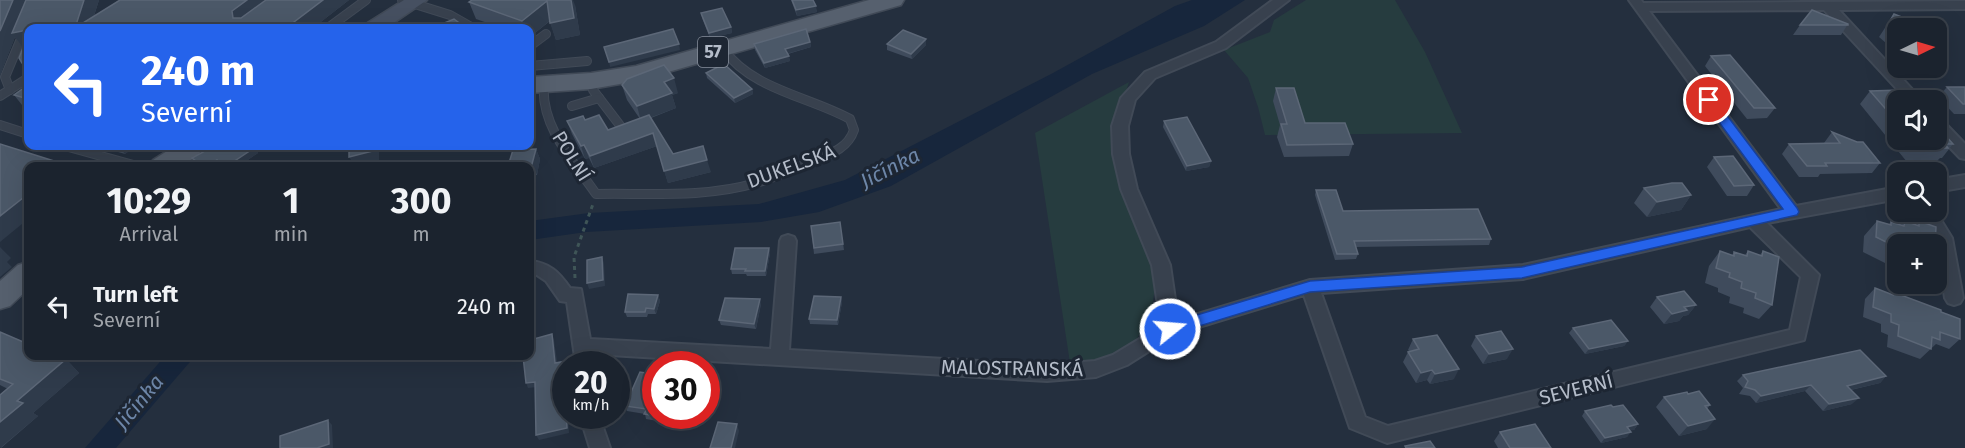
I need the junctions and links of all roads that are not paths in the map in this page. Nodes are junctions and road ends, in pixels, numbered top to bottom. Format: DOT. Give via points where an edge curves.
graph roads {
  1 [pos="366,0"];
  2 [pos="893,0"];
  3 [pos="1282,0"];
  4 [pos="411,1"];
  5 [pos="1703,3"];
  6 [pos="1875,3"];
  7 [pos="1637,4"];
  8 [pos="1965,5"];
  9 [pos="1827,6"];
  10 [pos="333,24"];
  11 [pos="379,24"];
  12 [pos="465,24"];
  13 [pos="24,32"];
  14 [pos="546,34"];
  15 [pos="534,43"];
  16 [pos="723,49"];
  17 [pos="534,67"];
  18 [pos="592,80"];
  19 [pos="24,81"];
  20 [pos="537,85"];
  21 [pos="10,90"];
  22 [pos="1906,90"];
  23 [pos="0,96"];
  24 [pos="572,106"];
  25 [pos="0,125"];
  26 [pos="622,128"];
  27 [pos="24,133"];
  28 [pos="1947,135"];
  29 [pos="91,150"];
  30 [pos="186,150"];
  31 [pos="1965,154"];
  32 [pos="125,162"];
  33 [pos="168,162"];
  34 [pos="1965,181"];
  35 [pos="1947,184"];
  36 [pos="1887,195"];
  37 [pos="595,197"];
  38 [pos="1792,212"];
  39 [pos="1754,220"];
  40 [pos="1934,222"];
  41 [pos="788,241"];
  42 [pos="534,267"];
  43 [pos="24,277"];
  44 [pos="1310,287"];
  45 [pos="0,298"];
  46 [pos="1954,298"];
  47 [pos="1170,329"];
  48 [pos="583,351"];
  49 [pos="630,356"];
  50 [pos="779,359"];
  51 [pos="594,429"];
  52 [pos="600,448"];
  1 -- 10 [label="lane"];
  2 -- 16 [label="main road, 57"];
  3 -- 47 [label="street" via="1221,45 1150,75 1128,98 1120,126 1121,154 1129,189 1161,265"];
  4 -- 11 [label="street"];
  4 -- 12 [label="lane"];
  5 -- 7 [label="street"];
  5 -- 9 [label="street"];
  6 -- 8 [label="street"];
  6 -- 9 [label="street"];
  7 -- 38 [label="street"];
  9 -- 22 [label="street"];
  13 -- 21 [label="lane" via="5,77"];
  14 -- 15 [label="lane"];
  16 -- 18 [label="main road, 57" via="637,73"];
  16 -- 37 [label="lane, DUKELSKÁ" via="753,75 796,98 850,119 854,130 850,141 818,159 755,183"];
  17 -- 18 [label="lane"];
  18 -- 20 [label="main road, 57"];
  18 -- 24 [label="lane"];
  18 -- 26 [label="lane"];
  19 -- 21 [label="lane"];
  20 -- 37 [label="lane, POLNÍ" via="556,134"];
  21 -- 23 [label="lane"];
  25 -- 27 [label="lane"];
  28 -- 31 [label="street"];
  29 -- 32 [label="lane"];
  30 -- 33 [label="main road"];
  34 -- 35 [label="street"];
  36 -- 38 [label="street"];
  38 -- 39 [label="street"];
  39 -- 44 [label="street" via="1522,272"];
  39 -- 44 [label="street, SEVERNÍ" via="1810,275 1798,335 1388,435 1357,422"];
  40 -- 46 [label="street" via="1944,238"];
  41 -- 50 [label="street"];
  42 -- 48 [label="street" via="550,272 566,296 575,294"];
  43 -- 45 [label="main road"];
  44 -- 47 [label="street"];
  47 -- 50 [label="street, MALOSTRANSKÁ" via="1120,360 1096,369 1047,373"];
  49 -- 50 [label="street, MALOSTRANSKÁ"];
  51 -- 52 [label="street"];
}
